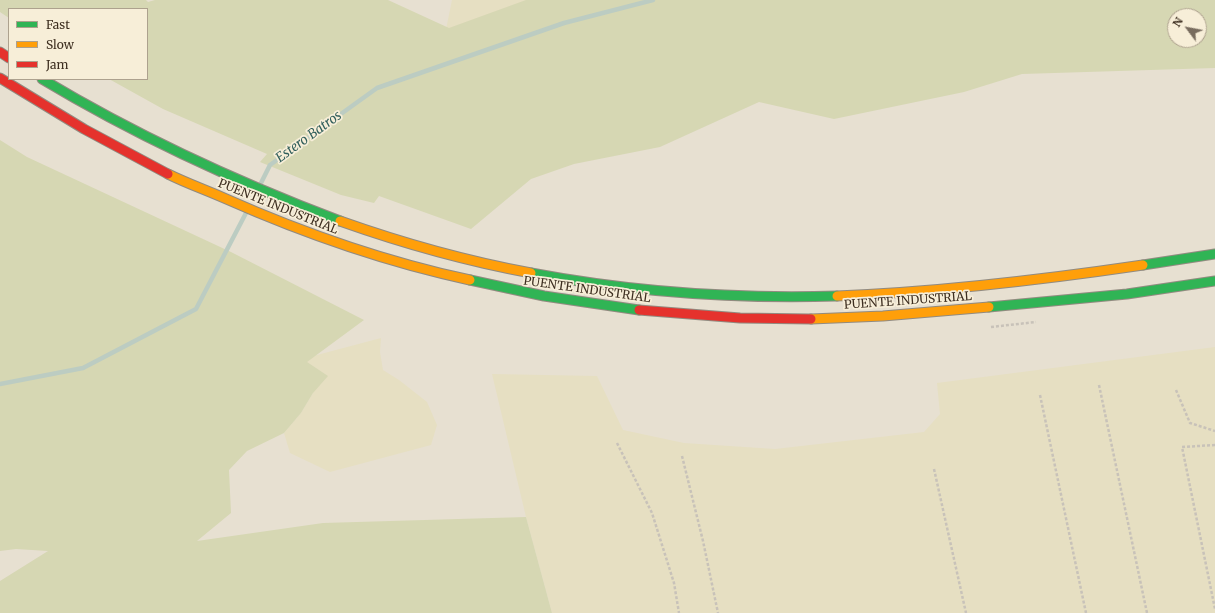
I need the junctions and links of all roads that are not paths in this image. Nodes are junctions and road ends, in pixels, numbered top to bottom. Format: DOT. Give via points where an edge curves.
graph roads {
  1 [pos="0,78"];
  2 [pos="44,80"];
  3 [pos="1215,254"];
  4 [pos="1215,281"];
  1 -- 4 [label="highway, PUENTE INDUSTRIAL" via="68,121 135,157 223,199 309,234 458,278 547,297 630,309 743,318 863,317 1130,293"];
  2 -- 3 [label="highway, PUENTE INDUSTRIAL" via="140,134 195,161 326,217 462,258 548,276 632,289 777,296 881,294 1026,282"];
}
